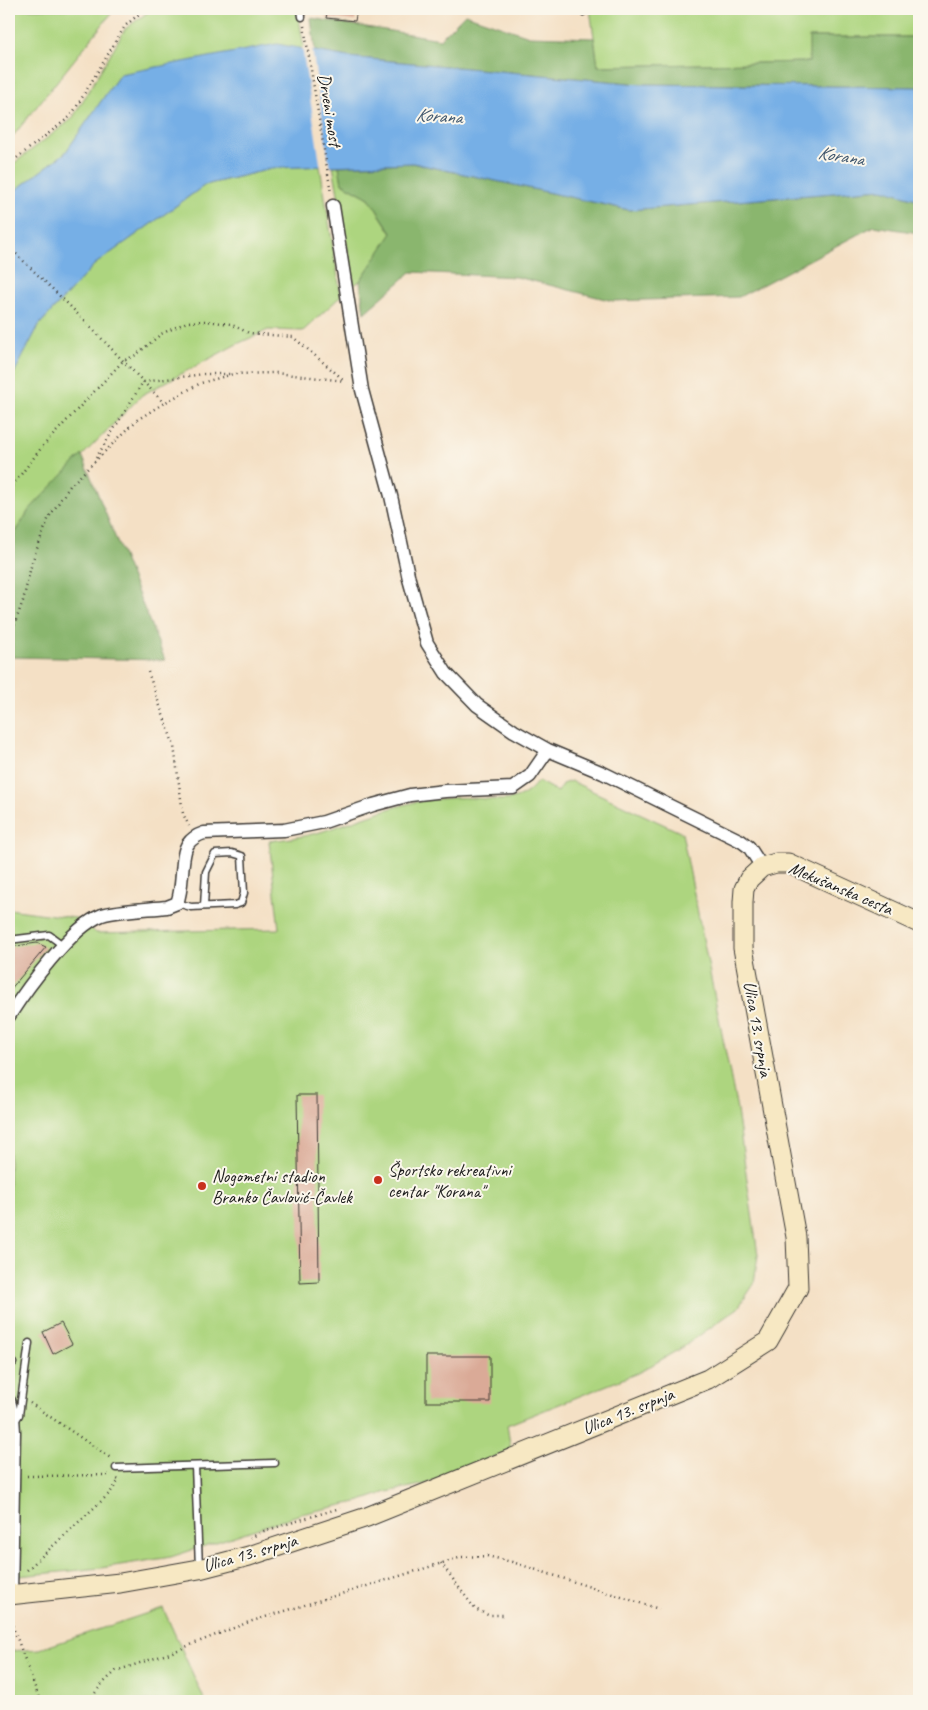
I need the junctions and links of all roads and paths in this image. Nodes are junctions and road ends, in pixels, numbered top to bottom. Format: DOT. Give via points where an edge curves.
graph roads {
  1 [pos="144,9"];
  2 [pos="301,9"];
  3 [pos="302,17"];
  4 [pos="9,164"];
  5 [pos="333,206"];
  6 [pos="9,247"];
  7 [pos="123,361"];
  8 [pos="233,374"];
  9 [pos="143,382"];
  10 [pos="164,403"];
  11 [pos="94,462"];
  12 [pos="9,490"];
  13 [pos="9,639"];
  14 [pos="148,672"];
  15 [pos="548,750"];
  16 [pos="195,836"];
  17 [pos="762,867"];
  18 [pos="177,903"];
  19 [pos="204,906"];
  20 [pos="919,923"];
  21 [pos="9,940"];
  22 [pos="64,946"];
  23 [pos="9,1016"];
  24 [pos="29,1343"];
  25 [pos="27,1401"];
  26 [pos="9,1402"];
  27 [pos="13,1425"];
  28 [pos="275,1463"];
  29 [pos="195,1466"];
  30 [pos="116,1468"];
  31 [pos="27,1476"];
  32 [pos="440,1563"];
  33 [pos="199,1569"];
  34 [pos="27,1570"];
  35 [pos="10,1595"];
  36 [pos="659,1609"];
  37 [pos="504,1615"];
  38 [pos="9,1616"];
  39 [pos="40,1701"];
  40 [pos="89,1701"];
  1 -- 4 [label="path" via="125,26 71,116"];
  2 -- 3 [label="lane"];
  3 -- 5 [label="path, Drveni most"];
  5 -- 15 [label="street" via="362,390 427,643 446,673 477,705"];
  6 -- 7 [label="path"];
  7 -- 8 [label="path" via="136,355 161,334 187,322 206,321 230,324 249,333 293,336 345,381 276,373"];
  7 -- 9 [label="path"];
  7 -- 12 [label="path" via="42,447"];
  8 -- 9 [label="path" via="204,374"];
  8 -- 10 [label="path" via="201,383"];
  9 -- 10 [label="path"];
  9 -- 11 [label="path"];
  10 -- 11 [label="path" via="137,420"];
  11 -- 13 [label="path" via="70,486 49,517"];
  14 -- 16 [label="path" via="174,746 183,814"];
  15 -- 16 [label="street" via="530,776 513,788 410,795 324,822 284,830"];
  15 -- 17 [label="street" via="603,773 741,841"];
  16 -- 18 [label="street" via="187,845"];
  17 -- 20 [label="street, Mekušanska cesta" via="788,863"];
  17 -- 33 [label="street, Ulica 13. srpnja" via="744,889 743,948 796,1238 798,1288 768,1341 708,1379 400,1504 249,1556"];
  18 -- 19 [label="lane"];
  18 -- 22 [label="street" via="105,914 91,920"];
  19 -- 19 [label="lane" via="241,903 244,894 242,856 215,854 206,872"];
  21 -- 22 [label="lane" via="49,935"];
  22 -- 23 [label="street"];
  24 -- 27 [label="lane" via="20,1415"];
  25 -- 30 [label="path" via="116,1462"];
  26 -- 27 [label="street"];
  27 -- 35 [label="street"];
  28 -- 29 [label="lane"];
  29 -- 30 [label="lane"];
  29 -- 33 [label="lane"];
  31 -- 34 [label="path" via="116,1475 119,1480"];
  32 -- 36 [label="path" via="462,1556 487,1556"];
  32 -- 37 [label="path" via="475,1610"];
  32 -- 40 [label="path" via="249,1622 116,1671"];
  33 -- 35 [label="street, Ulica 13. srpnja" via="120,1583"];
  38 -- 39 [label="path"];
}
